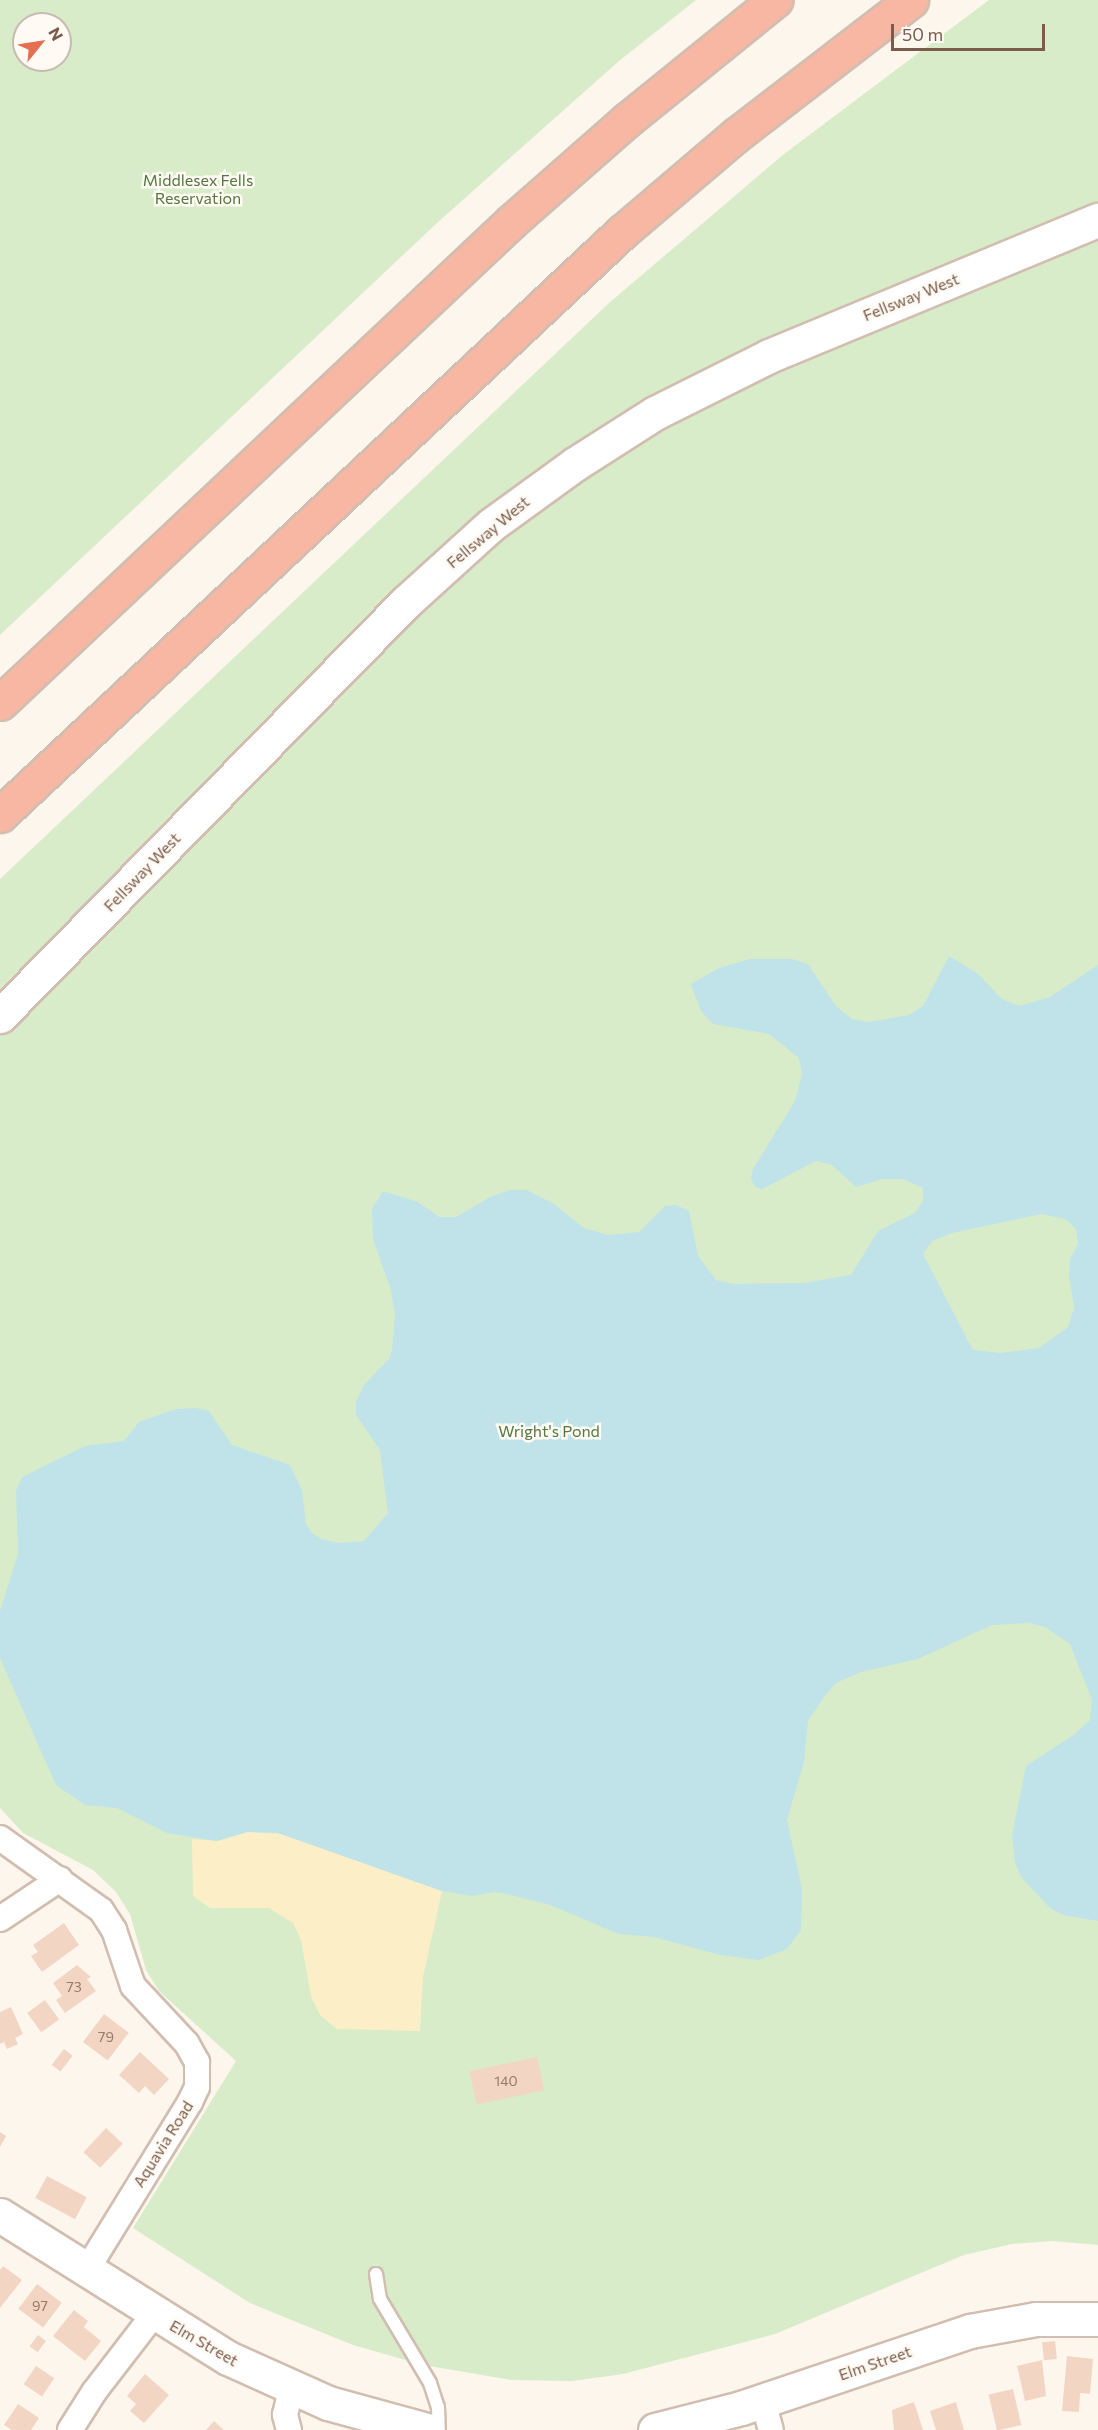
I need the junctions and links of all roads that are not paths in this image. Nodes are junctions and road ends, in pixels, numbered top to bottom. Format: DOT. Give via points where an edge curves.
graph roads {
  1 [pos="775,0"];
  2 [pos="911,0"];
  3 [pos="1098,220"];
  4 [pos="0,704"];
  5 [pos="0,815"];
  6 [pos="0,1016"];
  7 [pos="0,1838"];
  8 [pos="60,1879"];
  9 [pos="0,1919"];
  10 [pos="0,2215"];
  11 [pos="86,2271"];
  12 [pos="376,2274"];
  13 [pos="154,2314"];
  14 [pos="1098,2319"];
  15 [pos="291,2388"];
  16 [pos="767,2415"];
  17 [pos="69,2430"];
  18 [pos="289,2430"];
  19 [pos="428,2430"];
  20 [pos="439,2430"];
  21 [pos="655,2430"];
  1 -- 4 [label="highway" via="627,120 512,221"];
  2 -- 5 [label="highway" via="735,135 622,232"];
  3 -- 6 [label="main road, Fellsway West" via="769,356 655,413 574,464 491,525 406,602"];
  7 -- 8 [label="street, Aquavia Road"];
  8 -- 9 [label="street"];
  8 -- 11 [label="street, Aquavia Road" via="105,1915 133,1986 187,2044 198,2070 190,2102"];
  10 -- 11 [label="main road, Elm Street"];
  11 -- 13 [label="main road, Elm Street"];
  12 -- 20 [label="lane" via="380,2299 430,2383 438,2407"];
  13 -- 15 [label="main road, Elm Street" via="228,2358"];
  13 -- 17 [label="street" via="93,2392"];
  14 -- 16 [label="main road, Elm Street" via="1036,2319 1000,2324"];
  15 -- 18 [label="street" via="285,2415"];
  15 -- 19 [label="main road, Elm Street" via="360,2414"];
  16 -- 21 [label="main road, Elm Street"];
}
